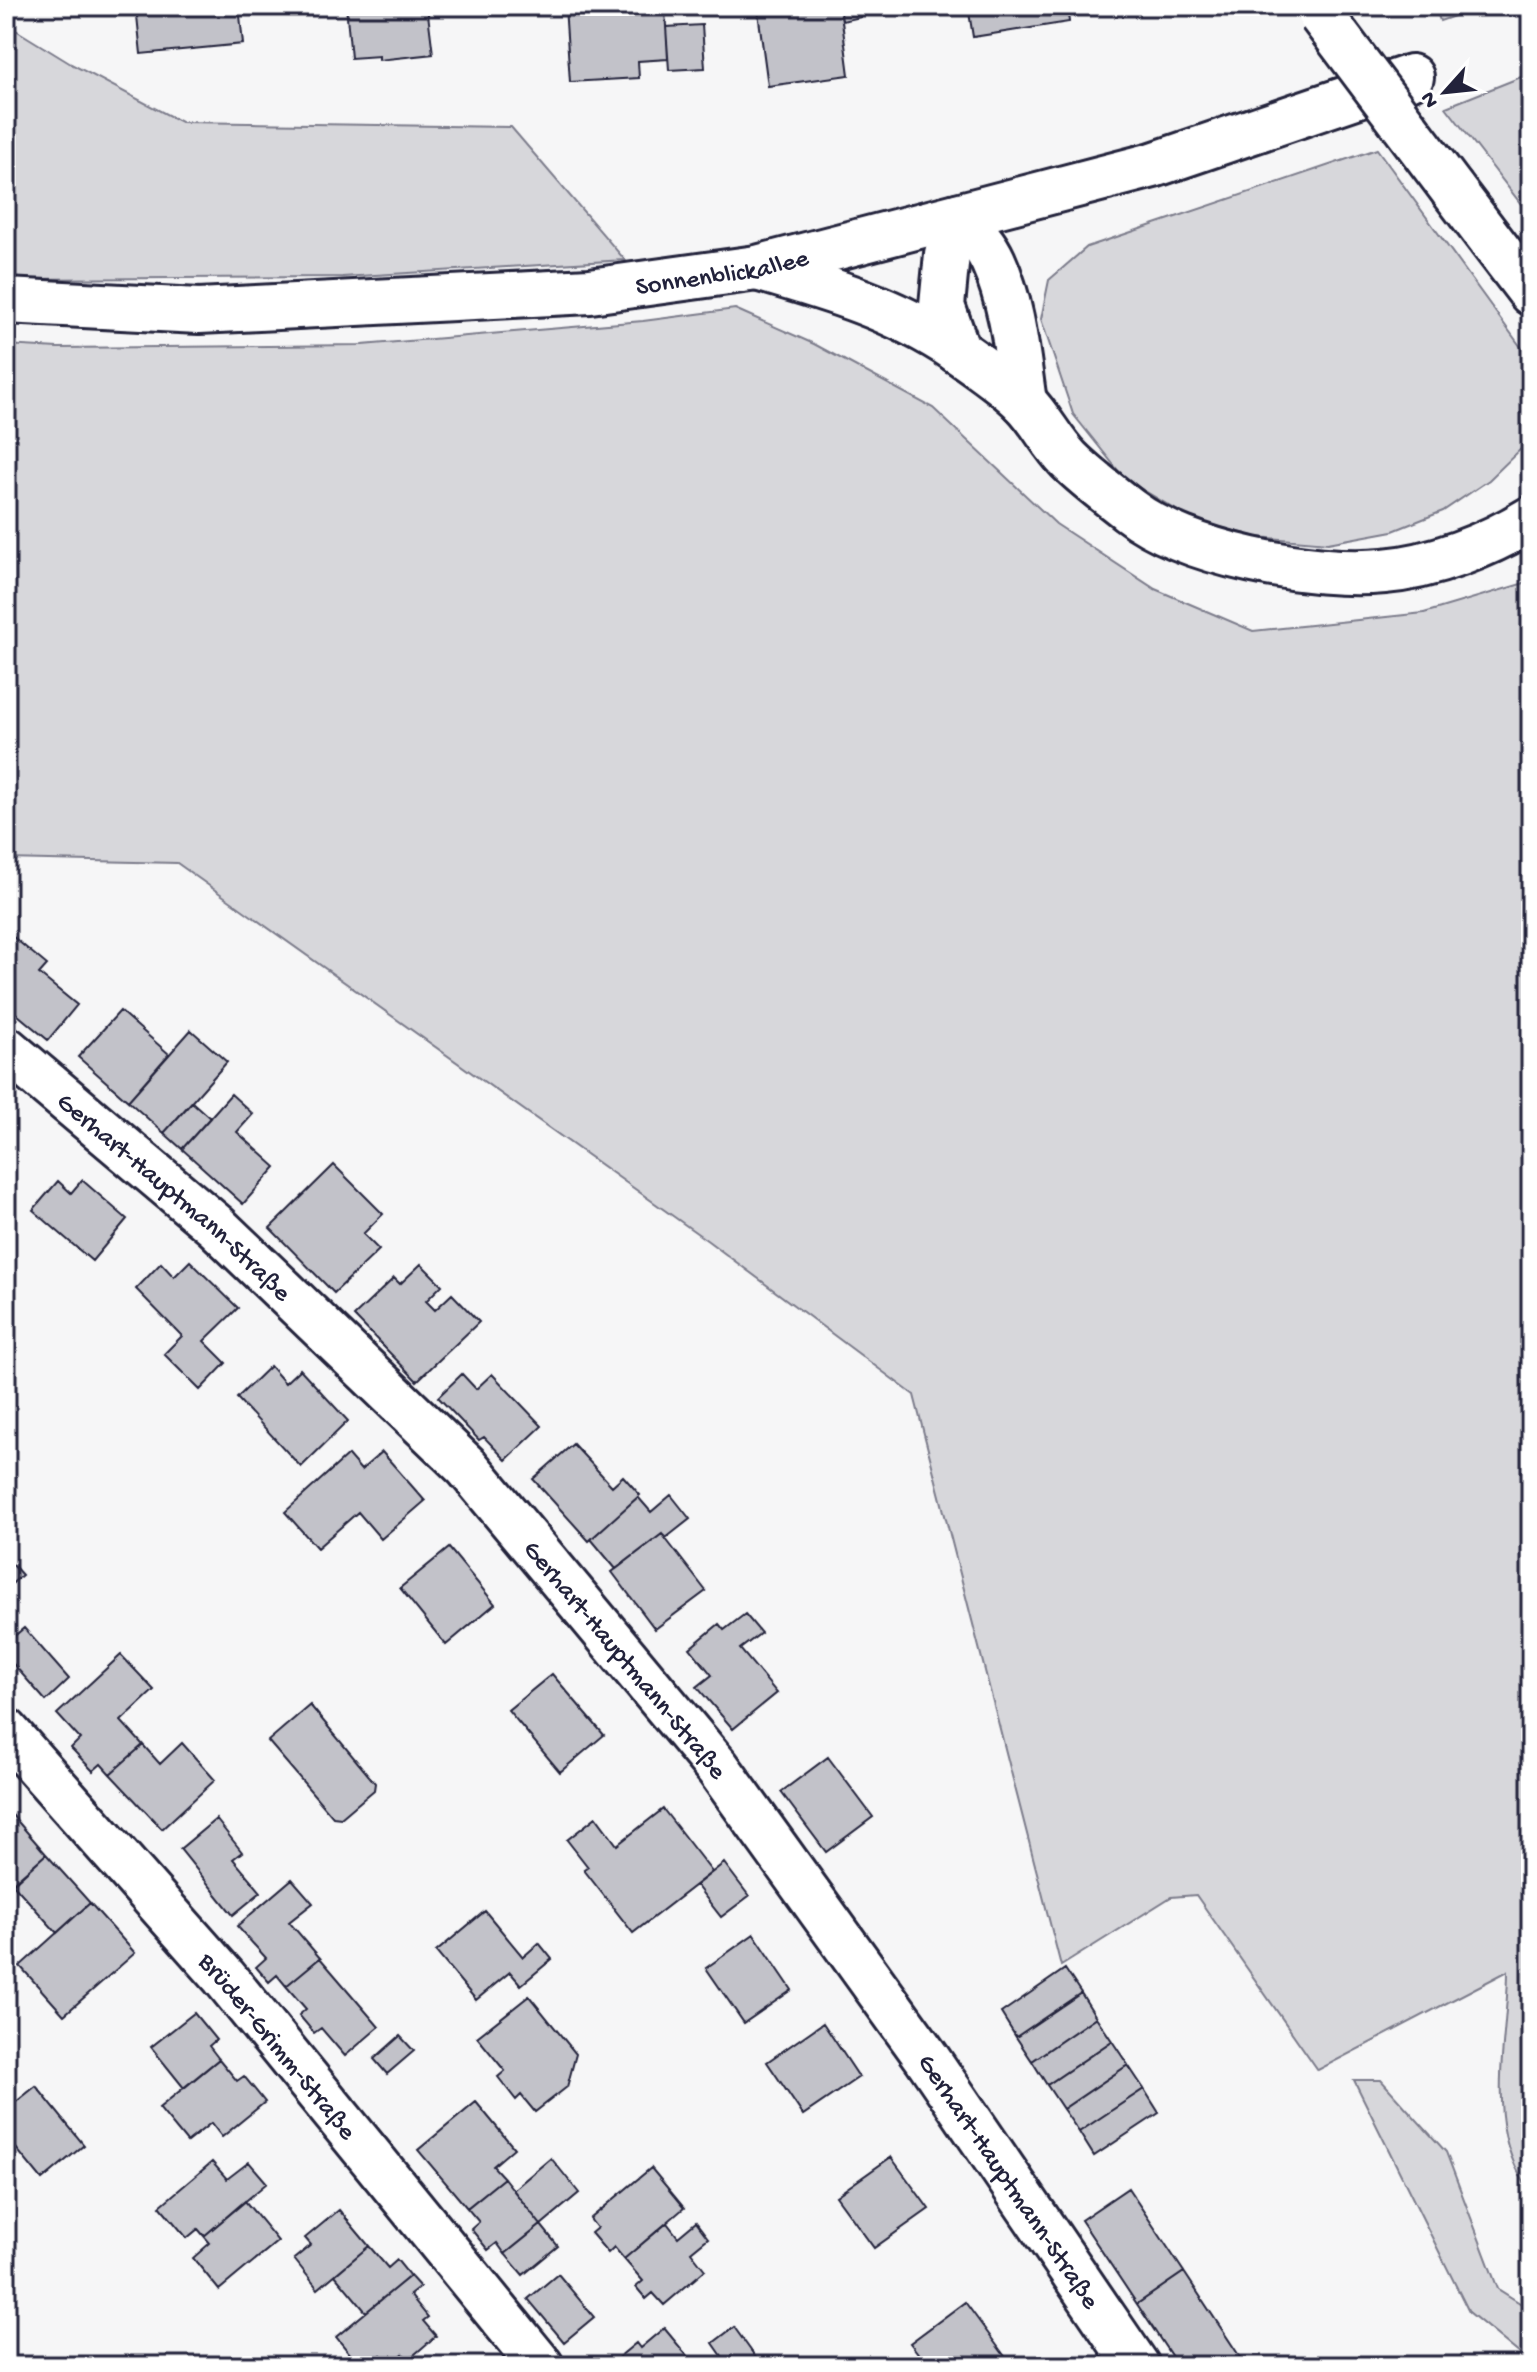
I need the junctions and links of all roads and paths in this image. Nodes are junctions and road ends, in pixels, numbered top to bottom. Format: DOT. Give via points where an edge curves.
graph roads {
  1 [pos="1317,11"];
  2 [pos="1411,77"];
  3 [pos="958,216"];
  4 [pos="757,268"];
  5 [pos="1531,293"];
  6 [pos="6,301"];
  7 [pos="958,351"];
  8 [pos="1024,402"];
  9 [pos="1531,519"];
  10 [pos="6,1049"];
  11 [pos="6,1731"];
  12 [pos="541,2366"];
  13 [pos="1137,2366"];
  1 -- 5 [label="street, bridge"];
  2 -- 3 [label="street, Sonnenblickallee" via="1153,165"];
  3 -- 4 [label="street, Sonnenblickallee"];
  3 -- 7 [label="street" via="947,254 942,306"];
  3 -- 8 [label="street" via="993,260 1012,318"];
  4 -- 6 [label="street, Sonnenblickallee" via="590,291 199,311"];
  4 -- 7 [label="street" via="870,303"];
  7 -- 8 [label="street"];
  8 -- 9 [label="street" via="1068,459 1132,512 1180,540 1228,554 1311,570 1384,571 1441,559"];
  10 -- 13 [label="street, Gerhart-Hauptmann-Straße" via="216,1226 467,1467 718,1768 927,2058"];
  11 -- 12 [label="street, Brüder-Grimm-Straße" via="224,1977"];
}
